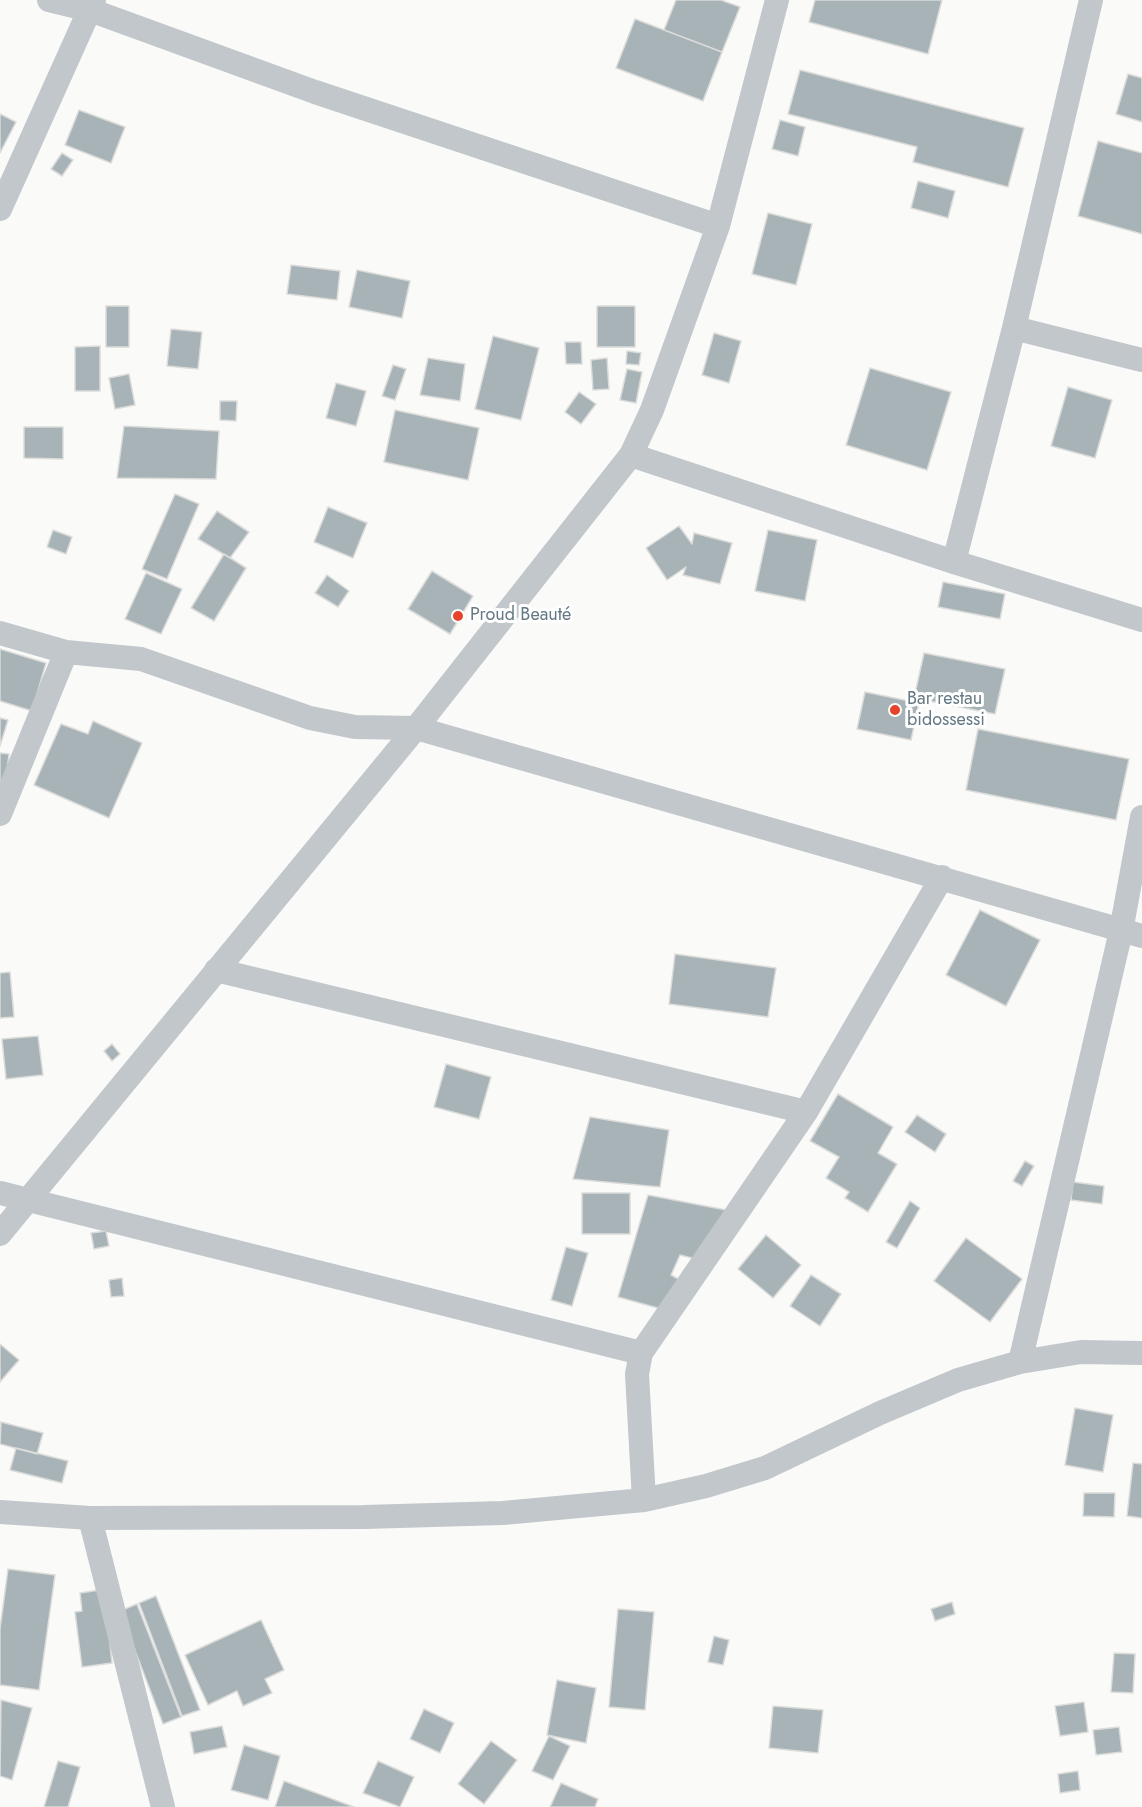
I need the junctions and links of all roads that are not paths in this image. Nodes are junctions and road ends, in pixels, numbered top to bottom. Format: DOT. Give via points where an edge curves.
graph roads {
  1 [pos="49,0"];
  2 [pos="777,0"];
  3 [pos="1091,0"];
  4 [pos="92,5"];
  5 [pos="0,209"];
  6 [pos="718,226"];
  7 [pos="1014,328"];
  8 [pos="1142,360"];
  9 [pos="631,455"];
  10 [pos="954,562"];
  11 [pos="1142,620"];
  12 [pos="0,633"];
  13 [pos="66,652"];
  14 [pos="416,728"];
  15 [pos="0,814"];
  16 [pos="1142,817"];
  17 [pos="942,877"];
  18 [pos="1132,934"];
  19 [pos="216,970"];
  20 [pos="806,1112"];
  21 [pos="0,1193"];
  22 [pos="27,1201"];
  23 [pos="0,1234"];
  24 [pos="641,1353"];
  25 [pos="1142,1353"];
  26 [pos="1020,1362"];
  27 [pos="644,1500"];
  28 [pos="0,1512"];
  29 [pos="90,1518"];
  30 [pos="163,1807"];
  1 -- 4 [label="street"];
  2 -- 6 [label="street"];
  3 -- 7 [label="street"];
  4 -- 5 [label="street"];
  4 -- 6 [label="street" via="315,92"];
  6 -- 9 [label="street" via="652,410"];
  7 -- 8 [label="street"];
  7 -- 10 [label="street"];
  9 -- 10 [label="street"];
  9 -- 14 [label="street"];
  10 -- 11 [label="street"];
  12 -- 13 [label="street"];
  13 -- 14 [label="street" via="141,659 309,718 355,727"];
  13 -- 15 [label="street"];
  14 -- 17 [label="street"];
  14 -- 19 [label="street"];
  16 -- 18 [label="street"];
  17 -- 18 [label="street"];
  17 -- 20 [label="street"];
  18 -- 26 [label="street"];
  19 -- 20 [label="street"];
  19 -- 22 [label="street"];
  20 -- 24 [label="street"];
  21 -- 22 [label="street"];
  22 -- 23 [label="street"];
  22 -- 24 [label="street"];
  24 -- 27 [label="street" via="637,1374"];
  25 -- 26 [label="street" via="1081,1352"];
  26 -- 27 [label="street" via="958,1380 765,1468"];
  27 -- 29 [label="street" via="503,1513 212,1520"];
  28 -- 29 [label="street"];
  29 -- 30 [label="street"];
}
